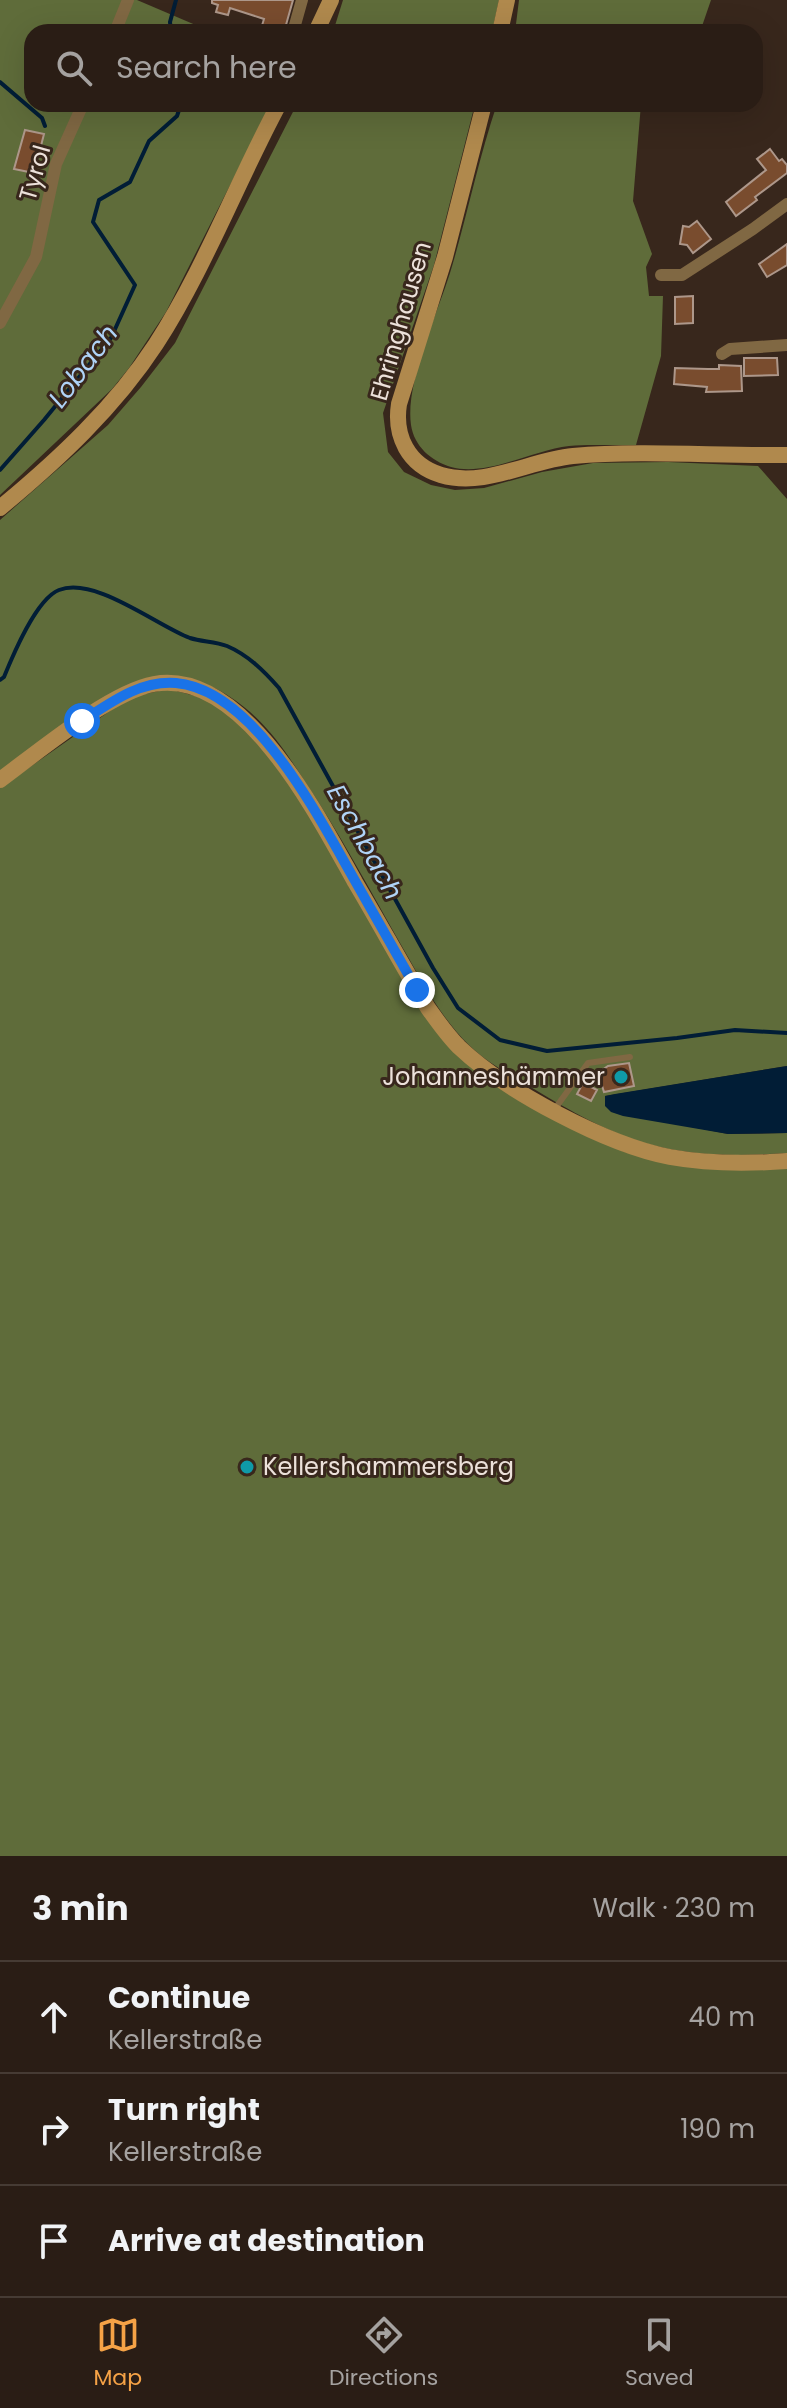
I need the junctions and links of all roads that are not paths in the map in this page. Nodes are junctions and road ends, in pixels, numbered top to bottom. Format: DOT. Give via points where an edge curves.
graph roads {
  1 [pos="128,0"];
  2 [pos="302,0"];
  3 [pos="331,0"];
  4 [pos="507,0"];
  5 [pos="118,24"];
  6 [pos="295,24"];
  7 [pos="320,24"];
  8 [pos="502,24"];
  9 [pos="79,112"];
  10 [pos="273,112"];
  11 [pos="482,112"];
  12 [pos="787,204"];
  13 [pos="661,275"];
  14 [pos="0,323"];
  15 [pos="787,345"];
  16 [pos="722,354"];
  17 [pos="787,455"];
  18 [pos="0,508"];
  19 [pos="0,780"];
  20 [pos="630,1057"];
  21 [pos="554,1110"];
  22 [pos="787,1161"];
  1 -- 5 [label="street"];
  2 -- 6 [label="street"];
  3 -- 7 [label="main road"];
  4 -- 8 [label="main road"];
  9 -- 14 [label="street, Tyrol" via="56,164 36,257"];
  10 -- 18 [label="main road" via="156,344 104,412"];
  11 -- 17 [label="main road, Ehringhausen" via="445,257 399,404 398,428 409,454 431,471 468,478 574,456"];
  12 -- 13 [label="street" via="682,275"];
  15 -- 16 [label="street"];
  19 -- 21 [label="main road" via="110,703 142,687 178,683 212,696 251,725 291,774 447,1034 479,1064"];
  20 -- 21 [label="lane" via="588,1063"];
  21 -- 22 [label="main road" via="654,1154 729,1163"];
}
